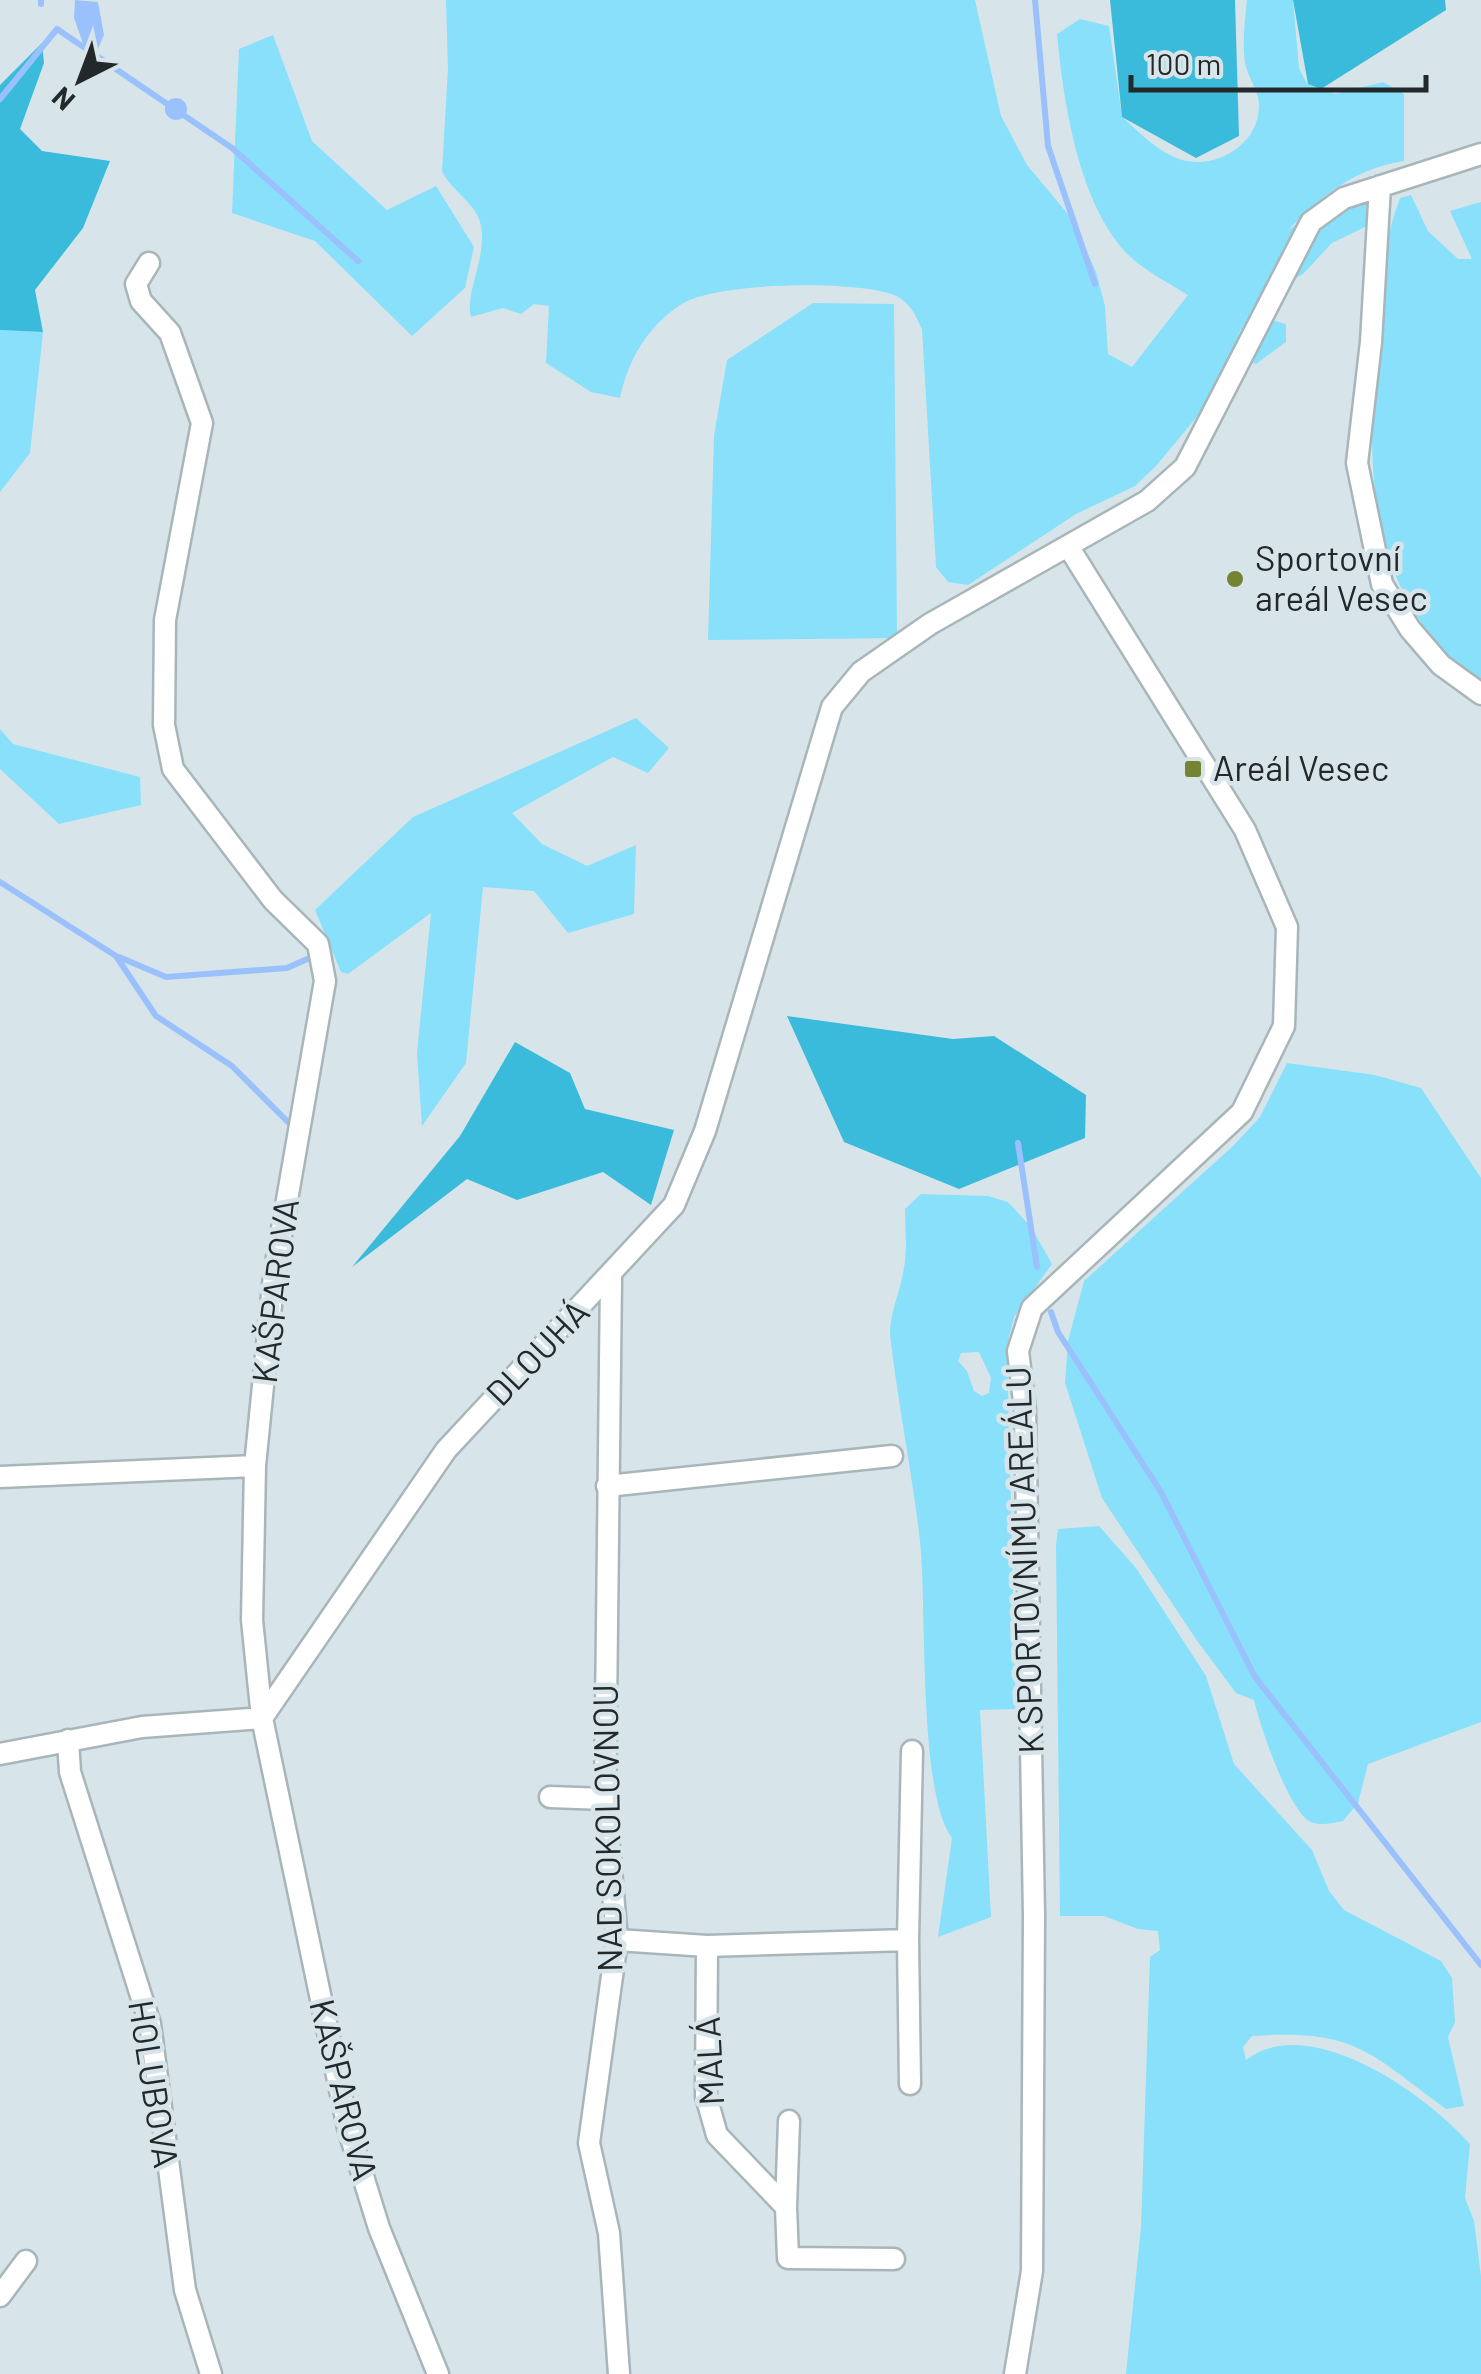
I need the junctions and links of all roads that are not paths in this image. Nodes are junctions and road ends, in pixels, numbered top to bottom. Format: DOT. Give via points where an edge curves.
graph roads {
  1 [pos="1481,154"];
  2 [pos="1380,186"];
  3 [pos="149,263"];
  4 [pos="1068,546"];
  5 [pos="1481,694"];
  6 [pos="611,1278"];
  7 [pos="892,1456"];
  8 [pos="255,1466"];
  9 [pos="0,1477"];
  10 [pos="607,1486"];
  11 [pos="262,1718"];
  12 [pos="68,1740"];
  13 [pos="912,1751"];
  14 [pos="0,1754"];
  15 [pos="550,1797"];
  16 [pos="605,1799"];
  17 [pos="616,1940"];
  18 [pos="908,1940"];
  19 [pos="707,1946"];
  20 [pos="910,2084"];
  21 [pos="789,2121"];
  22 [pos="786,2207"];
  23 [pos="894,2259"];
  24 [pos="26,2261"];
  25 [pos="0,2296"];
  26 [pos="212,2374"];
  27 [pos="438,2374"];
  28 [pos="619,2374"];
  29 [pos="1015,2374"];
  1 -- 2 [label="street"];
  2 -- 4 [label="street" via="1344,198 1311,222 1185,467 1148,501"];
  2 -- 5 [label="street" via="1357,463 1382,584 1441,665"];
  3 -- 8 [label="street, KAŠPAROVA" via="136,284 170,333 202,424 165,620 164,725 174,768 273,900 318,944 326,981 274,1274"];
  4 -- 6 [label="street, DLOUHÁ" via="930,624 861,672 832,707 705,1132 674,1205"];
  4 -- 29 [label="street, K SPORTOVNÍMU AREÁLU" via="1245,830 1287,927 1286,967 1284,1026 1242,1112 1032,1308 1018,1351 1025,1410 1034,1914 1032,2271"];
  6 -- 10 [label="street, NAD SOKOLOVNOU"];
  6 -- 11 [label="street, DLOUHÁ" via="446,1450"];
  7 -- 10 [label="street"];
  8 -- 9 [label="street"];
  8 -- 11 [label="street, KAŠPAROVA" via="252,1620"];
  10 -- 16 [label="street, NAD SOKOLOVNOU"];
  11 -- 12 [label="street"];
  11 -- 27 [label="street, KAŠPAROVA" via="348,2128 379,2228"];
  12 -- 14 [label="street"];
  12 -- 26 [label="street, HOLUBOVA" via="70,1772 150,2024 185,2290"];
  13 -- 18 [label="street"];
  15 -- 16 [label="street"];
  16 -- 17 [label="street, NAD SOKOLOVNOU"];
  17 -- 19 [label="street"];
  17 -- 28 [label="street, NAD SOKOLOVNOU" via="589,2143 610,2232"];
  18 -- 19 [label="street"];
  18 -- 20 [label="street"];
  19 -- 22 [label="street, MALÁ" via="706,2096 717,2135"];
  21 -- 22 [label="street"];
  22 -- 23 [label="street" via="788,2258"];
  24 -- 25 [label="street"];
}
